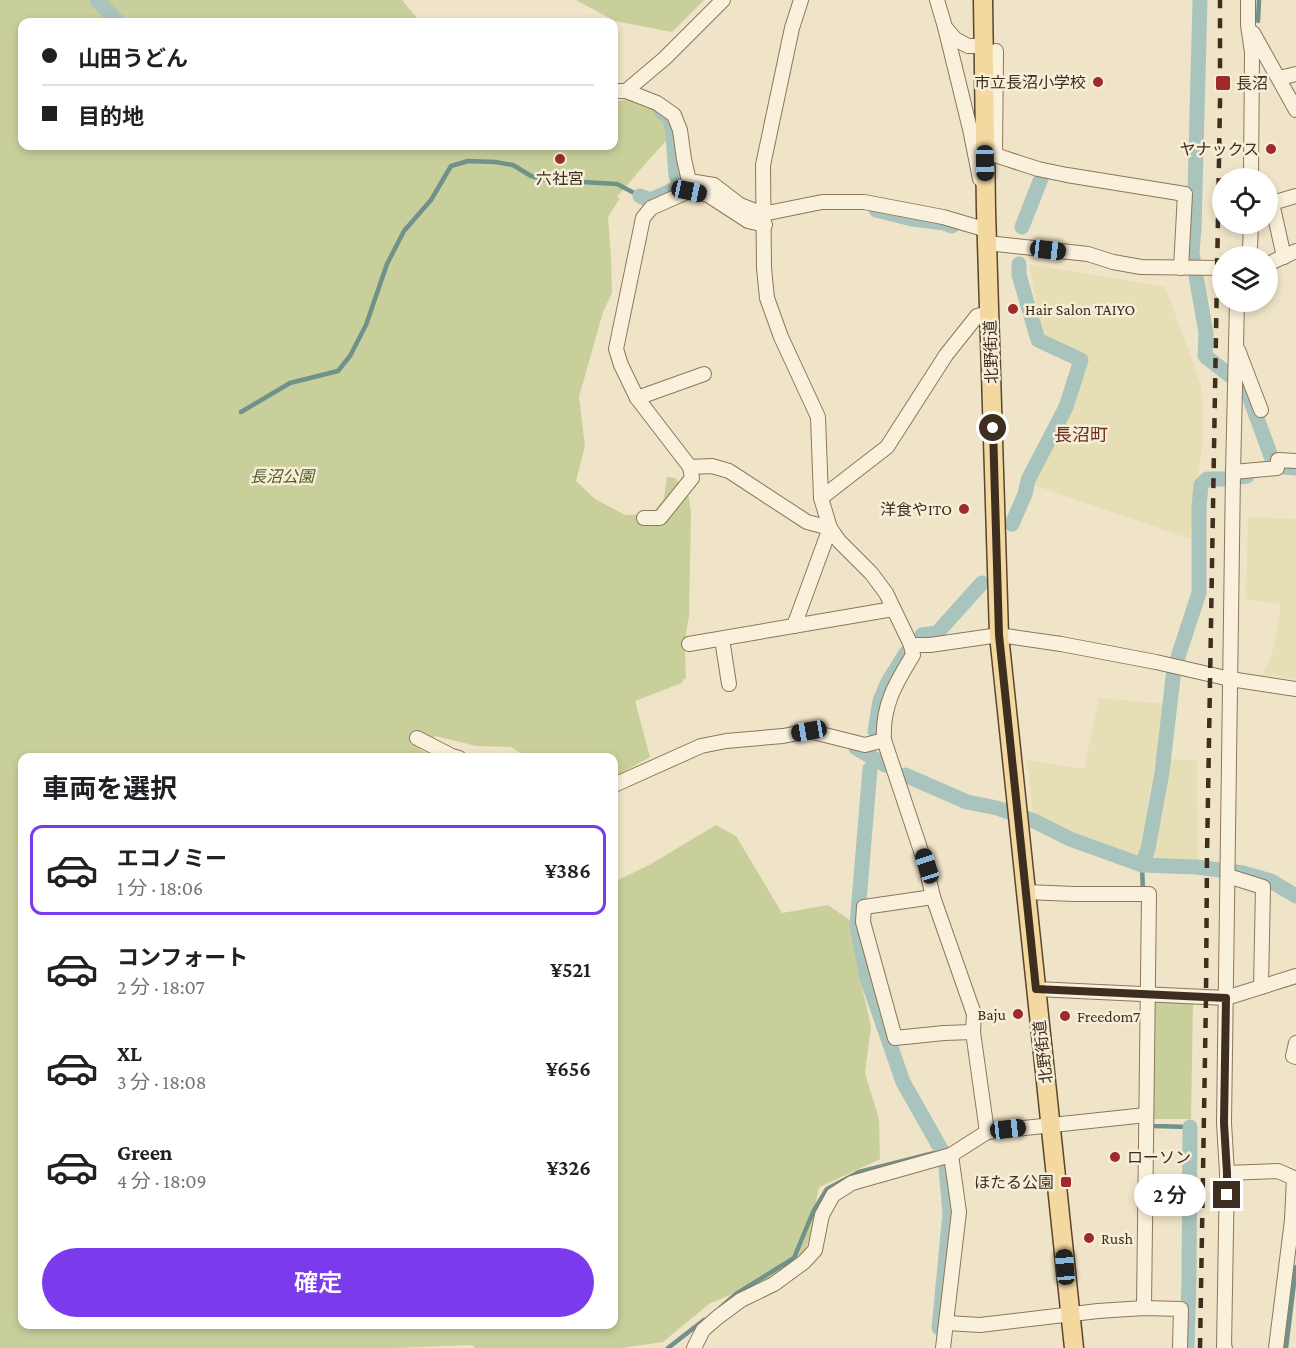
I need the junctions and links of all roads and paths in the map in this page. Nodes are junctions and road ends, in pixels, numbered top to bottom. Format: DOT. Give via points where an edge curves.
graph roads {
  1 [pos="723,0"];
  2 [pos="801,0"];
  3 [pos="937,0"];
  4 [pos="982,0"];
  5 [pos="1248,0"];
  6 [pos="1248,26"];
  7 [pos="945,27"];
  8 [pos="989,48"];
  9 [pos="1296,74"];
  10 [pos="1279,78"];
  11 [pos="620,91"];
  12 [pos="1296,110"];
  13 [pos="1251,168"];
  14 [pos="1296,196"];
  15 [pos="986,210"];
  16 [pos="764,220"];
  17 [pos="987,236"];
  18 [pos="1290,254"];
  19 [pos="1181,268"];
  20 [pos="1212,268"];
  21 [pos="1237,312"];
  22 [pos="989,313"];
  23 [pos="1235,343"];
  24 [pos="704,374"];
  25 [pos="637,398"];
  26 [pos="1261,410"];
  27 [pos="1296,461"];
  28 [pos="690,466"];
  29 [pos="1233,472"];
  30 [pos="821,498"];
  31 [pos="644,518"];
  32 [pos="830,528"];
  33 [pos="893,609"];
  34 [pos="794,626"];
  35 [pos="999,635"];
  36 [pos="722,639"];
  37 [pos="689,644"];
  38 [pos="911,645"];
  39 [pos="1230,679"];
  40 [pos="729,684"];
  41 [pos="1296,689"];
  42 [pos="417,738"];
  43 [pos="884,740"];
  44 [pos="448,753"];
  45 [pos="618,783"];
  46 [pos="1228,876"];
  47 [pos="1026,892"];
  48 [pos="933,897"];
  49 [pos="1296,976"];
  50 [pos="1261,987"];
  51 [pos="1036,989"];
  52 [pos="1148,995"];
  53 [pos="1226,998"];
  54 [pos="973,1032"];
  55 [pos="1296,1043"];
  56 [pos="1296,1057"];
  57 [pos="1146,1115"];
  58 [pos="1051,1124"];
  59 [pos="987,1132"];
  60 [pos="951,1155"];
  61 [pos="1227,1173"];
  62 [pos="1294,1220"];
  63 [pos="1144,1308"];
  64 [pos="1070,1315"];
  65 [pos="947,1323"];
  66 [pos="694,1348"];
  67 [pos="943,1348"];
  68 [pos="1074,1348"];
  69 [pos="1180,1348"];
  70 [pos="1225,1348"];
  71 [pos="1276,1348"];
  1 -- 11 [label="street" via="664,58"];
  2 -- 16 [label="street" via="763,165"];
  3 -- 7 [label="street"];
  4 -- 8 [label="main road, 北野街道"];
  5 -- 6 [label="street"];
  6 -- 10 [label="street"];
  6 -- 13 [label="street" via="1252,52"];
  7 -- 8 [label="street" via="968,46"];
  7 -- 15 [label="street"];
  8 -- 15 [label="main road, 北野街道"];
  8 -- 19 [label="street" via="995,155 1067,175 1185,194"];
  9 -- 10 [label="street"];
  10 -- 12 [label="street"];
  11 -- 16 [label="street" via="657,103 674,115 689,181 714,185"];
  14 -- 18 [label="street" via="1272,203"];
  15 -- 17 [label="main road, 北野街道"];
  16 -- 17 [label="street" via="822,202 864,202 943,218"];
  16 -- 25 [label="street" via="748,221 708,195 689,191 651,208 643,218 616,349"];
  16 -- 30 [label="street" via="767,298 818,417"];
  17 -- 19 [label="street" via="1141,267"];
  17 -- 22 [label="main road, 北野街道"];
  19 -- 20 [label="street"];
  21 -- 23 [label="street"];
  22 -- 30 [label="street" via="977,316 946,355 887,447"];
  22 -- 35 [label="main road, 北野街道"];
  23 -- 26 [label="street"];
  23 -- 29 [label="street"];
  24 -- 25 [label="street"];
  25 -- 28 [label="street"];
  27 -- 29 [label="street" via="1278,460 1277,468"];
  28 -- 31 [label="street" via="692,478 660,518"];
  28 -- 32 [label="street" via="729,471 807,522"];
  29 -- 39 [label="street"];
  30 -- 32 [label="street"];
  32 -- 33 [label="street" via="886,592"];
  32 -- 34 [label="street"];
  33 -- 34 [label="street"];
  33 -- 38 [label="street"];
  34 -- 36 [label="street"];
  35 -- 38 [label="street"];
  35 -- 39 [label="street"];
  35 -- 47 [label="main road, 北野街道"];
  36 -- 37 [label="street"];
  36 -- 40 [label="street"];
  38 -- 43 [label="street" via="913,655 888,702"];
  39 -- 41 [label="street"];
  39 -- 46 [label="street"];
  42 -- 44 [label="street"];
  43 -- 45 [label="street" via="865,745 809,731 726,741 701,746"];
  43 -- 48 [label="street" via="927,866"];
  46 -- 50 [label="street" via="1263,886"];
  46 -- 53 [label="street"];
  47 -- 51 [label="main road, 北野街道"];
  47 -- 52 [label="street" via="1149,894"];
  48 -- 54 [label="street" via="974,1014"];
  48 -- 54 [label="street" via="864,907 863,922 895,1038"];
  49 -- 50 [label="street"];
  50 -- 53 [label="street"];
  51 -- 52 [label="street"];
  51 -- 58 [label="main road, 北野街道"];
  52 -- 53 [label="street"];
  52 -- 57 [label="street"];
  53 -- 61 [label="street"];
  54 -- 59 [label="street"];
  55 -- 56 [label="street"];
  57 -- 58 [label="street"];
  57 -- 63 [label="street"];
  58 -- 59 [label="street"];
  58 -- 64 [label="main road, 北野街道"];
  59 -- 60 [label="street"];
  60 -- 65 [label="street" via="958,1212"];
  60 -- 66 [label="street" via="852,1183 833,1195 822,1215 815,1250 774,1284 718,1317 703,1330"];
  61 -- 62 [label="street" via="1278,1171 1294,1178"];
  61 -- 70 [label="street"];
  62 -- 71 [label="street"];
  63 -- 64 [label="street"];
  63 -- 69 [label="street" via="1181,1309"];
  64 -- 65 [label="street" via="980,1325"];
  64 -- 68 [label="main road, 北野街道"];
  65 -- 67 [label="street"];
}
